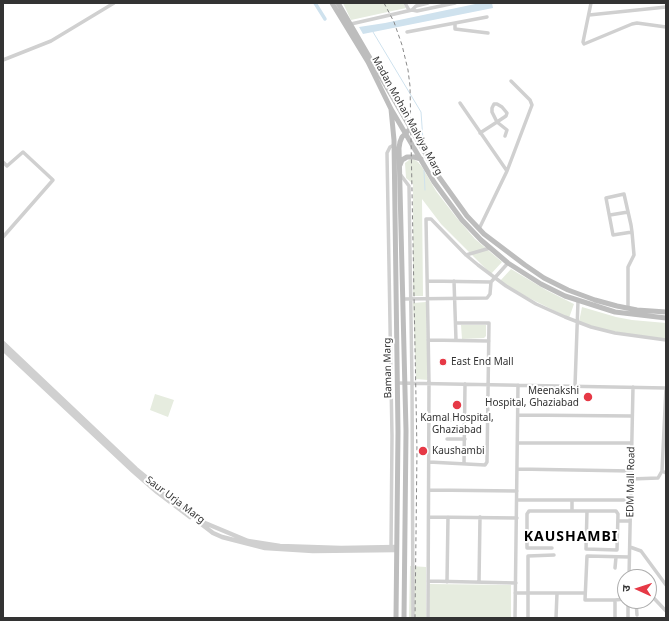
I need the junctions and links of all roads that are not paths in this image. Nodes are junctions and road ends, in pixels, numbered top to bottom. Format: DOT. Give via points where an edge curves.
graph roads {
  1 [pos="114,3"];
  2 [pos="332,3"];
  3 [pos="338,3"];
  4 [pos="405,3"];
  5 [pos="428,3"];
  6 [pos="455,3"];
  7 [pos="591,3"];
  8 [pos="666,7"];
  9 [pos="411,10"];
  10 [pos="589,15"];
  11 [pos="487,17"];
  12 [pos="455,23"];
  13 [pos="351,24"];
  14 [pos="666,27"];
  15 [pos="407,32"];
  16 [pos="488,32"];
  17 [pos="3,60"];
  18 [pos="511,81"];
  19 [pos="460,103"];
  20 [pos="391,109"];
  21 [pos="498,122"];
  22 [pos="409,127"];
  23 [pos="404,132"];
  24 [pos="480,133"];
  25 [pos="505,136"];
  26 [pos="394,142"];
  27 [pos="421,159"];
  28 [pos="3,162"];
  29 [pos="400,166"];
  30 [pos="507,171"];
  31 [pos="400,174"];
  32 [pos="394,178"];
  33 [pos="387,180"];
  34 [pos="628,212"];
  35 [pos="610,215"];
  36 [pos="479,229"];
  37 [pos="632,232"];
  38 [pos="3,237"];
  39 [pos="490,248"];
  40 [pos="466,255"];
  41 [pos="388,259"];
  42 [pos="395,259"];
  43 [pos="508,263"];
  44 [pos="402,272"];
  45 [pos="537,274"];
  46 [pos="494,278"];
  47 [pos="396,280"];
  48 [pos="534,280"];
  49 [pos="428,281"];
  50 [pos="454,281"];
  51 [pos="491,282"];
  52 [pos="396,286"];
  53 [pos="403,286"];
  54 [pos="403,299"];
  55 [pos="411,299"];
  56 [pos="428,299"];
  57 [pos="455,299"];
  58 [pos="578,301"];
  59 [pos="628,308"];
  60 [pos="665,315"];
  61 [pos="577,322"];
  62 [pos="456,323"];
  63 [pos="428,340"];
  64 [pos="456,340"];
  65 [pos="666,340"];
  66 [pos="489,341"];
  67 [pos="4,346"];
  68 [pos="397,383"];
  69 [pos="405,383"];
  70 [pos="412,383"];
  71 [pos="429,383"];
  72 [pos="465,384"];
  73 [pos="488,384"];
  74 [pos="518,385"];
  75 [pos="575,386"];
  76 [pos="633,388"];
  77 [pos="666,388"];
  78 [pos="518,415"];
  79 [pos="632,416"];
  80 [pos="446,420"];
  81 [pos="465,420"];
  82 [pos="446,438"];
  83 [pos="465,439"];
  84 [pos="518,443"];
  85 [pos="632,443"];
  86 [pos="429,462"];
  87 [pos="464,464"];
  88 [pos="517,468"];
  89 [pos="631,471"];
  90 [pos="664,472"];
  91 [pos="631,479"];
  92 [pos="397,483"];
  93 [pos="405,483"];
  94 [pos="429,490"];
  95 [pos="517,491"];
  96 [pos="397,492"];
  97 [pos="405,492"];
  98 [pos="517,500"];
  99 [pos="572,500"];
  100 [pos="630,500"];
  101 [pos="572,511"];
  102 [pos="587,511"];
  103 [pos="429,517"];
  104 [pos="448,517"];
  105 [pos="480,517"];
  106 [pos="517,520"];
  107 [pos="527,521"];
  108 [pos="618,521"];
  109 [pos="630,521"];
  110 [pos="630,547"];
  111 [pos="552,548"];
  112 [pos="394,549"];
  113 [pos="554,555"];
  114 [pos="616,557"];
  115 [pos="629,557"];
  116 [pos="615,568"];
  117 [pos="629,569"];
  118 [pos="428,581"];
  119 [pos="447,582"];
  120 [pos="479,582"];
  121 [pos="516,583"];
  122 [pos="666,585"];
  123 [pos="515,593"];
  124 [pos="528,593"];
  125 [pos="557,593"];
  126 [pos="585,593"];
  127 [pos="615,600"];
  128 [pos="657,601"];
  129 [pos="637,609"];
  130 [pos="666,611"];
  131 [pos="637,615"];
  132 [pos="396,618"];
  133 [pos="404,618"];
  134 [pos="413,618"];
  135 [pos="428,618"];
  136 [pos="515,618"];
  137 [pos="528,618"];
  138 [pos="556,618"];
  139 [pos="615,618"];
  1 -- 17 [label="street" via="51,41"];
  2 -- 20 [label="main road, Madan Mohan Malviya Marg" via="368,62"];
  3 -- 13 [label="main road, Madan Mohan Malviya Marg"];
  4 -- 9 [label="street"];
  5 -- 9 [label="street"];
  6 -- 9 [label="street"];
  7 -- 10 [label="street"];
  8 -- 10 [label="street"];
  9 -- 13 [label="street"];
  10 -- 14 [label="street" via="584,44 632,24"];
  11 -- 12 [label="street"];
  12 -- 15 [label="street"];
  12 -- 16 [label="street" via="456,29"];
  13 -- 22 [label="main road, Madan Mohan Malviya Marg"];
  18 -- 30 [label="street" via="532,105"];
  19 -- 24 [label="street"];
  20 -- 23 [label="main road, Madan Mohan Malviya Marg"];
  20 -- 26 [label="main road"];
  21 -- 21 [label="street" via="492,112 494,104 502,107 507,113"];
  21 -- 24 [label="street"];
  21 -- 25 [label="street" via="507,130"];
  22 -- 23 [label="main road, Baman Marg"];
  22 -- 36 [label="main road, Madan Mohan Malviya Marg" via="443,184"];
  23 -- 26 [label="main road, Baman Marg" via="399,133"];
  23 -- 27 [label="main road, Madan Mohan Malviya Marg"];
  23 -- 29 [label="main road, Baman Marg" via="400,142"];
  24 -- 30 [label="street"];
  26 -- 32 [label="main road, Baman Marg"];
  26 -- 33 [label="street" via="387,153"];
  27 -- 29 [label="main road" via="407,157 402,160"];
  27 -- 39 [label="main road, Madan Mohan Malviya Marg" via="462,220"];
  28 -- 38 [label="street" via="7,166 23,152 53,180"];
  29 -- 31 [label="main road, Baman Marg"];
  30 -- 36 [label="street"];
  31 -- 44 [label="main road, Baman Marg"];
  31 -- 55 [label="street" via="409,186"];
  32 -- 33 [label="main road"];
  32 -- 42 [label="main road, Baman Marg"];
  33 -- 41 [label="street"];
  34 -- 35 [label="street"];
  34 -- 35 [label="street" via="624,194 606,198"];
  34 -- 37 [label="street"];
  35 -- 37 [label="street" via="613,235"];
  36 -- 45 [label="main road, Madan Mohan Malviya Marg"];
  37 -- 59 [label="street" via="634,255 628,267"];
  39 -- 40 [label="street"];
  39 -- 43 [label="main road, Madan Mohan Malviya Marg"];
  40 -- 46 [label="street"];
  40 -- 49 [label="street" via="428,218"];
  41 -- 42 [label="main road"];
  41 -- 112 [label="street"];
  42 -- 47 [label="main road, Baman Marg"];
  43 -- 46 [label="street"];
  43 -- 48 [label="main road, Madan Mohan Malviya Marg"];
  44 -- 47 [label="main road"];
  44 -- 53 [label="main road, Baman Marg"];
  45 -- 48 [label="main road"];
  45 -- 59 [label="main road, Madan Mohan Malviya Marg" via="568,290"];
  46 -- 51 [label="street"];
  46 -- 61 [label="street" via="536,304"];
  47 -- 52 [label="main road, Baman Marg"];
  48 -- 58 [label="main road, Madan Mohan Malviya Marg"];
  49 -- 50 [label="street"];
  49 -- 56 [label="street"];
  50 -- 51 [label="street"];
  50 -- 57 [label="street"];
  51 -- 57 [label="street" via="487,298"];
  52 -- 53 [label="main road"];
  52 -- 68 [label="main road, Baman Marg"];
  53 -- 54 [label="main road, Baman Marg"];
  54 -- 55 [label="street"];
  54 -- 69 [label="main road, Baman Marg"];
  55 -- 56 [label="street"];
  55 -- 70 [label="street"];
  56 -- 57 [label="street"];
  56 -- 63 [label="street"];
  57 -- 62 [label="street"];
  58 -- 60 [label="main road, Madan Mohan Malviya Marg" via="615,312"];
  58 -- 61 [label="street"];
  59 -- 60 [label="main road, Madan Mohan Malviya Marg"];
  61 -- 65 [label="street" via="615,333"];
  61 -- 75 [label="street"];
  62 -- 64 [label="street"];
  62 -- 66 [label="street" via="489,323"];
  63 -- 64 [label="street"];
  63 -- 71 [label="street"];
  64 -- 66 [label="street"];
  66 -- 73 [label="street"];
  67 -- 112 [label="street, Saur Urja Marg" via="133,471 213,533 265,548 313,551"];
  68 -- 69 [label="street"];
  68 -- 92 [label="main road, Baman Marg"];
  69 -- 70 [label="street"];
  69 -- 93 [label="main road, Baman Marg"];
  70 -- 71 [label="street"];
  70 -- 134 [label="street"];
  71 -- 72 [label="street"];
  71 -- 86 [label="street"];
  72 -- 73 [label="street"];
  72 -- 81 [label="street"];
  73 -- 74 [label="street"];
  73 -- 87 [label="street" via="487,463"];
  74 -- 75 [label="street"];
  74 -- 78 [label="street"];
  75 -- 76 [label="street"];
  76 -- 77 [label="street"];
  76 -- 79 [label="street, EDM Mall Road"];
  77 -- 90 [label="street"];
  78 -- 79 [label="street"];
  78 -- 84 [label="street"];
  79 -- 85 [label="street, EDM Mall Road"];
  80 -- 81 [label="street"];
  81 -- 83 [label="street"];
  82 -- 83 [label="street"];
  83 -- 87 [label="street"];
  84 -- 85 [label="street"];
  84 -- 88 [label="street"];
  85 -- 89 [label="street, EDM Mall Road"];
  86 -- 87 [label="street"];
  86 -- 94 [label="street"];
  88 -- 89 [label="street"];
  88 -- 95 [label="street"];
  89 -- 91 [label="street, EDM Mall Road"];
  90 -- 91 [label="street" via="658,478"];
  91 -- 100 [label="street, EDM Mall Road"];
  92 -- 93 [label="main road"];
  92 -- 96 [label="main road, Baman Marg"];
  93 -- 97 [label="main road, Baman Marg"];
  94 -- 95 [label="street"];
  94 -- 103 [label="street"];
  95 -- 98 [label="street"];
  96 -- 97 [label="main road"];
  96 -- 112 [label="main road, Baman Marg"];
  97 -- 133 [label="main road, Baman Marg"];
  98 -- 99 [label="street"];
  98 -- 106 [label="street"];
  99 -- 100 [label="street"];
  99 -- 101 [label="street"];
  100 -- 109 [label="street, EDM Mall Road"];
  101 -- 102 [label="street"];
  101 -- 107 [label="street" via="530,511 527,514"];
  102 -- 108 [label="street" via="616,511"];
  102 -- 108 [label="street" via="586,549 617,550"];
  103 -- 104 [label="street"];
  103 -- 118 [label="street"];
  104 -- 105 [label="street"];
  104 -- 119 [label="street"];
  105 -- 106 [label="street"];
  105 -- 120 [label="street"];
  106 -- 107 [label="street"];
  106 -- 121 [label="street"];
  107 -- 111 [label="street" via="527,548"];
  108 -- 109 [label="street"];
  109 -- 110 [label="street, EDM Mall Road"];
  110 -- 115 [label="street, EDM Mall Road"];
  110 -- 122 [label="street" via="641,551"];
  112 -- 132 [label="main road, Baman Marg"];
  113 -- 124 [label="street" via="528,556"];
  114 -- 115 [label="street"];
  114 -- 116 [label="street"];
  114 -- 126 [label="street" via="587,556"];
  115 -- 117 [label="street, EDM Mall Road"];
  118 -- 119 [label="street"];
  118 -- 135 [label="street"];
  119 -- 120 [label="street"];
  120 -- 121 [label="street"];
  121 -- 123 [label="street"];
  123 -- 124 [label="street"];
  123 -- 136 [label="street"];
  124 -- 125 [label="street"];
  124 -- 137 [label="street"];
  125 -- 126 [label="street"];
  125 -- 138 [label="street"];
  126 -- 127 [label="street" via="585,600"];
  127 -- 139 [label="street"];
  128 -- 130 [label="street"];
  129 -- 131 [label="street"];
}
